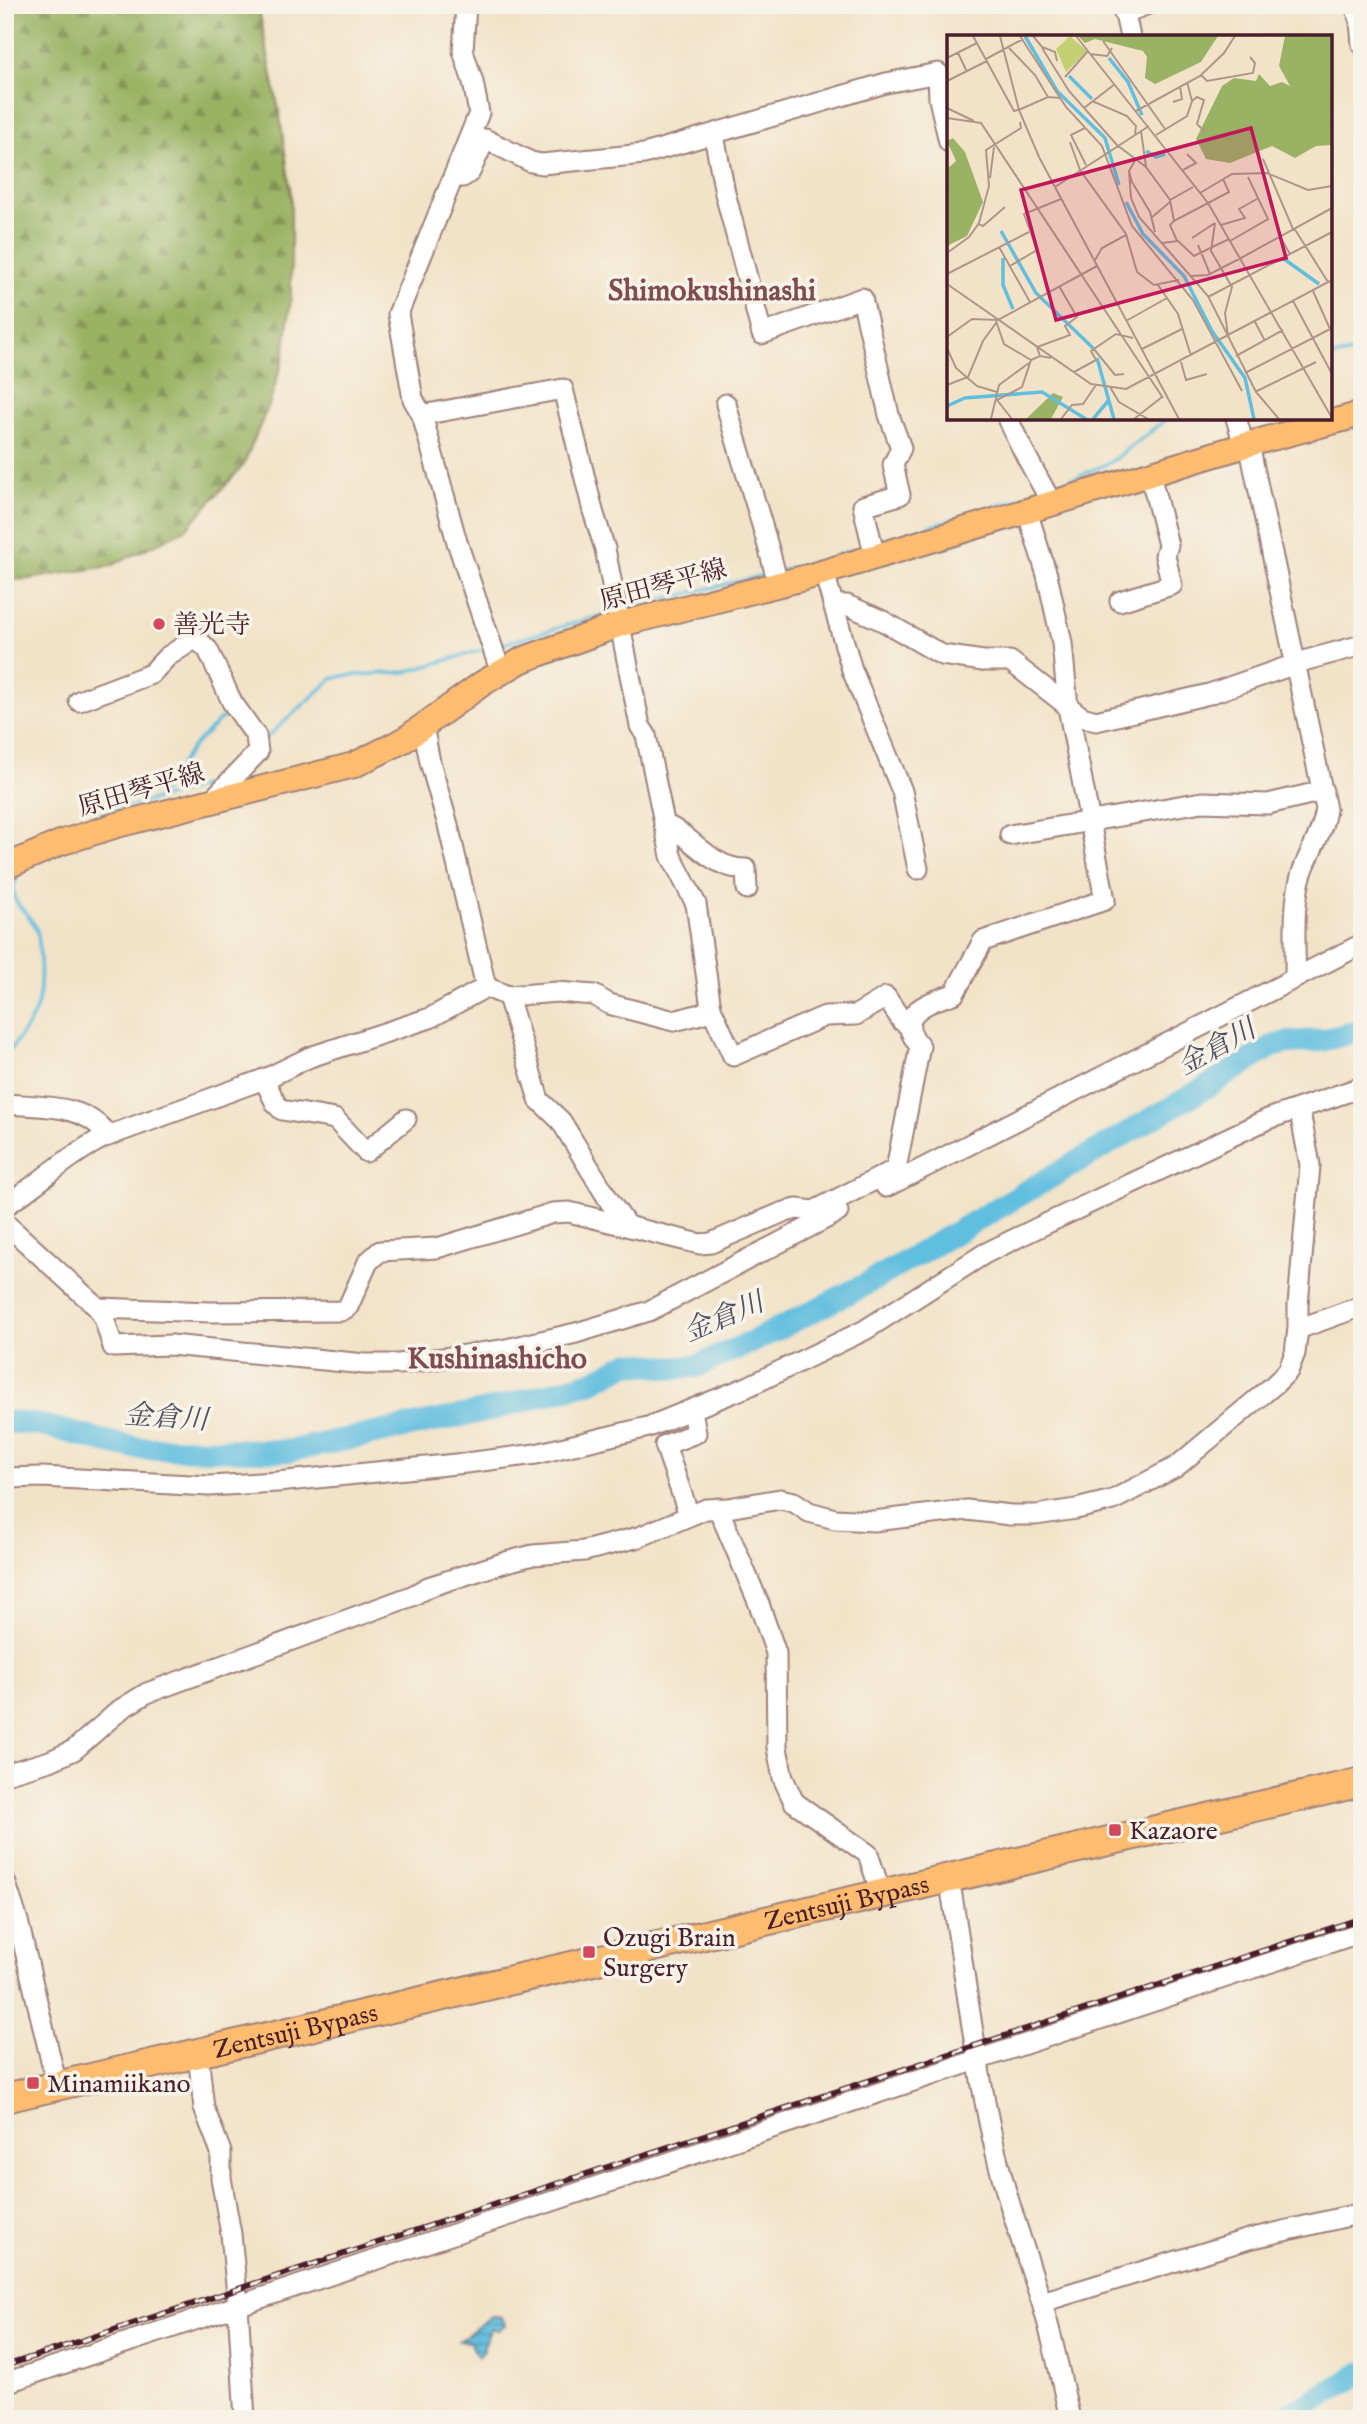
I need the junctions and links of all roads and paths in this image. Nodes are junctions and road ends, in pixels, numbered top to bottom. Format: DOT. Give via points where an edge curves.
graph roads {
  1 [pos="466,5"];
  2 [pos="1146,5"];
  3 [pos="1354,5"];
  4 [pos="1124,9"];
  5 [pos="1129,35"];
  6 [pos="1362,44"];
  7 [pos="947,133"];
  8 [pos="714,135"];
  9 [pos="453,177"];
  10 [pos="726,404"];
  11 [pos="1362,414"];
  12 [pos="422,415"];
  13 [pos="1008,420"];
  14 [pos="1237,420"];
  15 [pos="1247,444"];
  16 [pos="1150,474"];
  17 [pos="1048,494"];
  18 [pos="1027,511"];
  19 [pos="873,549"];
  20 [pos="824,572"];
  21 [pos="776,576"];
  22 [pos="1120,601"];
  23 [pos="833,605"];
  24 [pos="619,615"];
  25 [pos="1362,645"];
  26 [pos="495,655"];
  27 [pos="1296,664"];
  28 [pos="79,701"];
  29 [pos="1068,707"];
  30 [pos="423,726"];
  31 [pos="1323,791"];
  32 [pos="212,800"];
  33 [pos="1091,821"];
  34 [pos="664,824"];
  35 [pos="1010,835"];
  36 [pos="5,867"];
  37 [pos="918,869"];
  38 [pos="747,889"];
  39 [pos="1362,944"];
  40 [pos="1295,976"];
  41 [pos="486,987"];
  42 [pos="508,996"];
  43 [pos="711,1008"];
  44 [pos="908,1025"];
  45 [pos="264,1079"];
  46 [pos="1362,1087"];
  47 [pos="5,1104"];
  48 [pos="1300,1112"];
  49 [pos="406,1119"];
  50 [pos="108,1136"];
  51 [pos="5,1206"];
  52 [pos="817,1216"];
  53 [pos="5,1223"];
  54 [pos="627,1226"];
  55 [pos="1362,1306"];
  56 [pos="98,1308"];
  57 [pos="1298,1329"];
  58 [pos="692,1410"];
  59 [pos="5,1478"];
  60 [pos="718,1508"];
  61 [pos="690,1515"];
  62 [pos="5,1774"];
  63 [pos="1362,1782"];
  64 [pos="949,1878"];
  65 [pos="5,1881"];
  66 [pos="881,1893"];
  67 [pos="1362,1931"];
  68 [pos="198,2054"];
  69 [pos="977,2059"];
  70 [pos="57,2085"];
  71 [pos="5,2098"];
  72 [pos="1362,2213"];
  73 [pos="1042,2302"];
  74 [pos="238,2305"];
  75 [pos="5,2383"];
  76 [pos="245,2419"];
  77 [pos="1070,2419"];
  1 -- 9 [label="street" via="463,51 479,113"];
  2 -- 4 [label="street"];
  3 -- 6 [label="street"];
  4 -- 5 [label="street"];
  7 -- 8 [label="street" via="938,73 886,83"];
  8 -- 9 [label="street" via="644,154 542,164 485,139 470,172"];
  8 -- 19 [label="street" via="762,334 862,298 901,448 893,465 900,495 863,506"];
  9 -- 12 [label="street" via="398,314 413,399"];
  10 -- 21 [label="street" via="732,448 765,511"];
  11 -- 15 [label="main road, 原田琴平線"];
  12 -- 24 [label="street" via="563,389"];
  12 -- 26 [label="street"];
  13 -- 17 [label="street"];
  14 -- 15 [label="street"];
  15 -- 16 [label="main road, 原田琴平線"];
  15 -- 27 [label="street"];
  16 -- 17 [label="main road, 原田琴平線"];
  16 -- 22 [label="street" via="1168,545 1165,556 1172,585"];
  17 -- 18 [label="main road, 原田琴平線"];
  18 -- 19 [label="main road, 原田琴平線"];
  18 -- 29 [label="street" via="1062,643"];
  19 -- 20 [label="main road, 原田琴平線"];
  20 -- 21 [label="main road, 原田琴平線"];
  20 -- 23 [label="street"];
  21 -- 24 [label="main road, 原田琴平線"];
  23 -- 29 [label="street" via="847,605 883,621 942,655 1010,661"];
  23 -- 37 [label="street" via="852,670 902,791"];
  24 -- 26 [label="main road, 原田琴平線" via="522,660"];
  24 -- 34 [label="street"];
  25 -- 27 [label="street"];
  26 -- 30 [label="main road, 原田琴平線"];
  27 -- 29 [label="street" via="1209,694 1096,721"];
  27 -- 31 [label="street"];
  28 -- 32 [label="street" via="151,674 196,638 208,650 257,743"];
  29 -- 33 [label="street"];
  30 -- 32 [label="main road, 原田琴平線" via="354,765"];
  30 -- 41 [label="street"];
  31 -- 33 [label="street" via="1268,804 1202,802"];
  31 -- 40 [label="street" via="1325,819 1297,893"];
  32 -- 36 [label="main road, 原田琴平線" via="60,843"];
  33 -- 35 [label="street"];
  33 -- 44 [label="street" via="1105,900 983,941 954,994 930,1001"];
  34 -- 38 [label="street" via="716,861 746,869"];
  34 -- 43 [label="street" via="671,856 695,904"];
  39 -- 40 [label="street"];
  40 -- 52 [label="street"];
  41 -- 42 [label="street"];
  41 -- 45 [label="street" via="430,1018 310,1057"];
  42 -- 43 [label="street" via="594,995 609,1004 674,1021"];
  42 -- 54 [label="street" via="539,1100 561,1121"];
  43 -- 44 [label="street" via="733,1056 825,1016 856,1015 886,997"];
  44 -- 52 [label="street" via="920,1046 896,1169"];
  45 -- 49 [label="street" via="282,1110 335,1119 366,1152"];
  45 -- 50 [label="street"];
  46 -- 58 [label="street" via="1268,1119 1037,1228 984,1254 865,1330"];
  47 -- 50 [label="street" via="72,1110 91,1118"];
  48 -- 57 [label="street" via="1310,1166"];
  50 -- 51 [label="street" via="85,1146"];
  52 -- 54 [label="street" via="797,1209 700,1244"];
  52 -- 56 [label="street" via="649,1311 576,1333 467,1356 365,1364 172,1345 113,1347"];
  53 -- 56 [label="street"];
  54 -- 56 [label="street" via="569,1212 553,1213 437,1248 380,1251 368,1262 348,1307 341,1311"];
  55 -- 57 [label="street"];
  57 -- 60 [label="street" via="1288,1371 1275,1384 1176,1467 1113,1500 1036,1515 967,1510 874,1521 835,1519 780,1499"];
  58 -- 59 [label="street" via="648,1427 536,1454 339,1477 209,1486"];
  58 -- 61 [label="street" via="696,1433 666,1445"];
  60 -- 61 [label="street"];
  60 -- 66 [label="street" via="776,1653 777,1748 783,1778 794,1802 867,1854"];
  61 -- 62 [label="street" via="639,1537 584,1551 533,1555 428,1587 147,1693 74,1750"];
  63 -- 64 [label="highway, Zentsuji Bypass"];
  64 -- 66 [label="highway, Zentsuji Bypass"];
  64 -- 69 [label="street"];
  65 -- 70 [label="street"];
  66 -- 68 [label="highway, Zentsuji Bypass"];
  67 -- 69 [label="street"];
  68 -- 70 [label="highway, Zentsuji Bypass"];
  68 -- 74 [label="street" via="204,2108 221,2152"];
  69 -- 73 [label="street" via="992,2138"];
  69 -- 74 [label="street"];
  70 -- 71 [label="highway, Zentsuji Bypass"];
  72 -- 73 [label="street" via="1249,2239"];
  73 -- 77 [label="street"];
  74 -- 75 [label="street"];
  74 -- 76 [label="street"];
}
